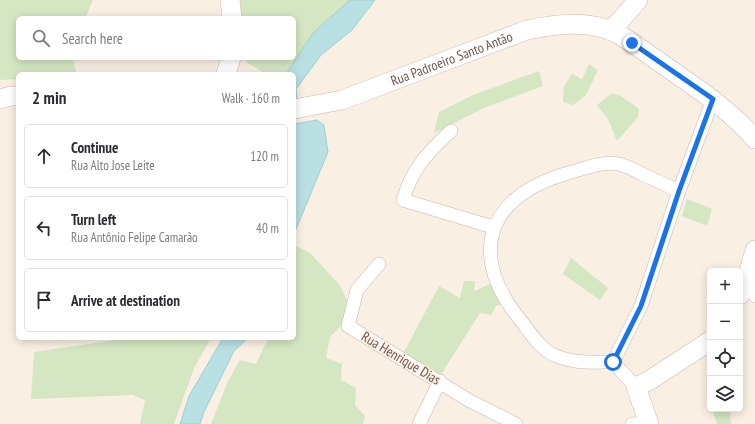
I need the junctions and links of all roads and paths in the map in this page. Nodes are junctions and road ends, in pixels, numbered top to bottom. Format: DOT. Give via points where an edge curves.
graph roads {
  1 [pos="230,0"];
  2 [pos="638,0"];
  3 [pos="232,16"];
  4 [pos="611,31"];
  5 [pos="230,60"];
  6 [pos="227,72"];
  7 [pos="16,96"];
  8 [pos="0,99"];
  9 [pos="713,99"];
  10 [pos="296,109"];
  11 [pos="451,130"];
  12 [pos="755,139"];
  13 [pos="679,191"];
  14 [pos="493,227"];
  15 [pos="755,251"];
  16 [pos="379,264"];
  17 [pos="747,278"];
  18 [pos="743,288"];
  19 [pos="755,296"];
  20 [pos="707,343"];
  21 [pos="613,362"];
  22 [pos="440,382"];
  23 [pos="636,387"];
  24 [pos="420,424"];
  25 [pos="516,424"];
  26 [pos="644,424"];
  1 -- 3 [label="main road"];
  2 -- 4 [label="main road"];
  4 -- 9 [label="main road, Rua Padroeiro Santo Antão"];
  4 -- 10 [label="main road, Rua Padroeiro Santo Antão" via="590,26 567,25 550,25 527,30 342,100"];
  5 -- 6 [label="main road"];
  7 -- 8 [label="main road"];
  9 -- 12 [label="main road, Rua Padroeiro Santo Antão"];
  9 -- 13 [label="street"];
  11 -- 14 [label="street" via="420,163 409,180 403,200"];
  13 -- 14 [label="street" via="627,167 608,164 555,177 529,188 506,207"];
  13 -- 21 [label="street" via="641,306"];
  14 -- 21 [label="street" via="490,258 492,270 508,305 537,341 552,354 573,362"];
  15 -- 17 [label="main road"];
  16 -- 22 [label="street, Rua Henrique Dias" via="357,290 348,326"];
  17 -- 18 [label="main road"];
  17 -- 19 [label="street"];
  20 -- 23 [label="main road"];
  21 -- 23 [label="street"];
  22 -- 24 [label="street"];
  22 -- 25 [label="street, Rua Henrique Dias" via="470,401"];
  23 -- 26 [label="main road"];
}
